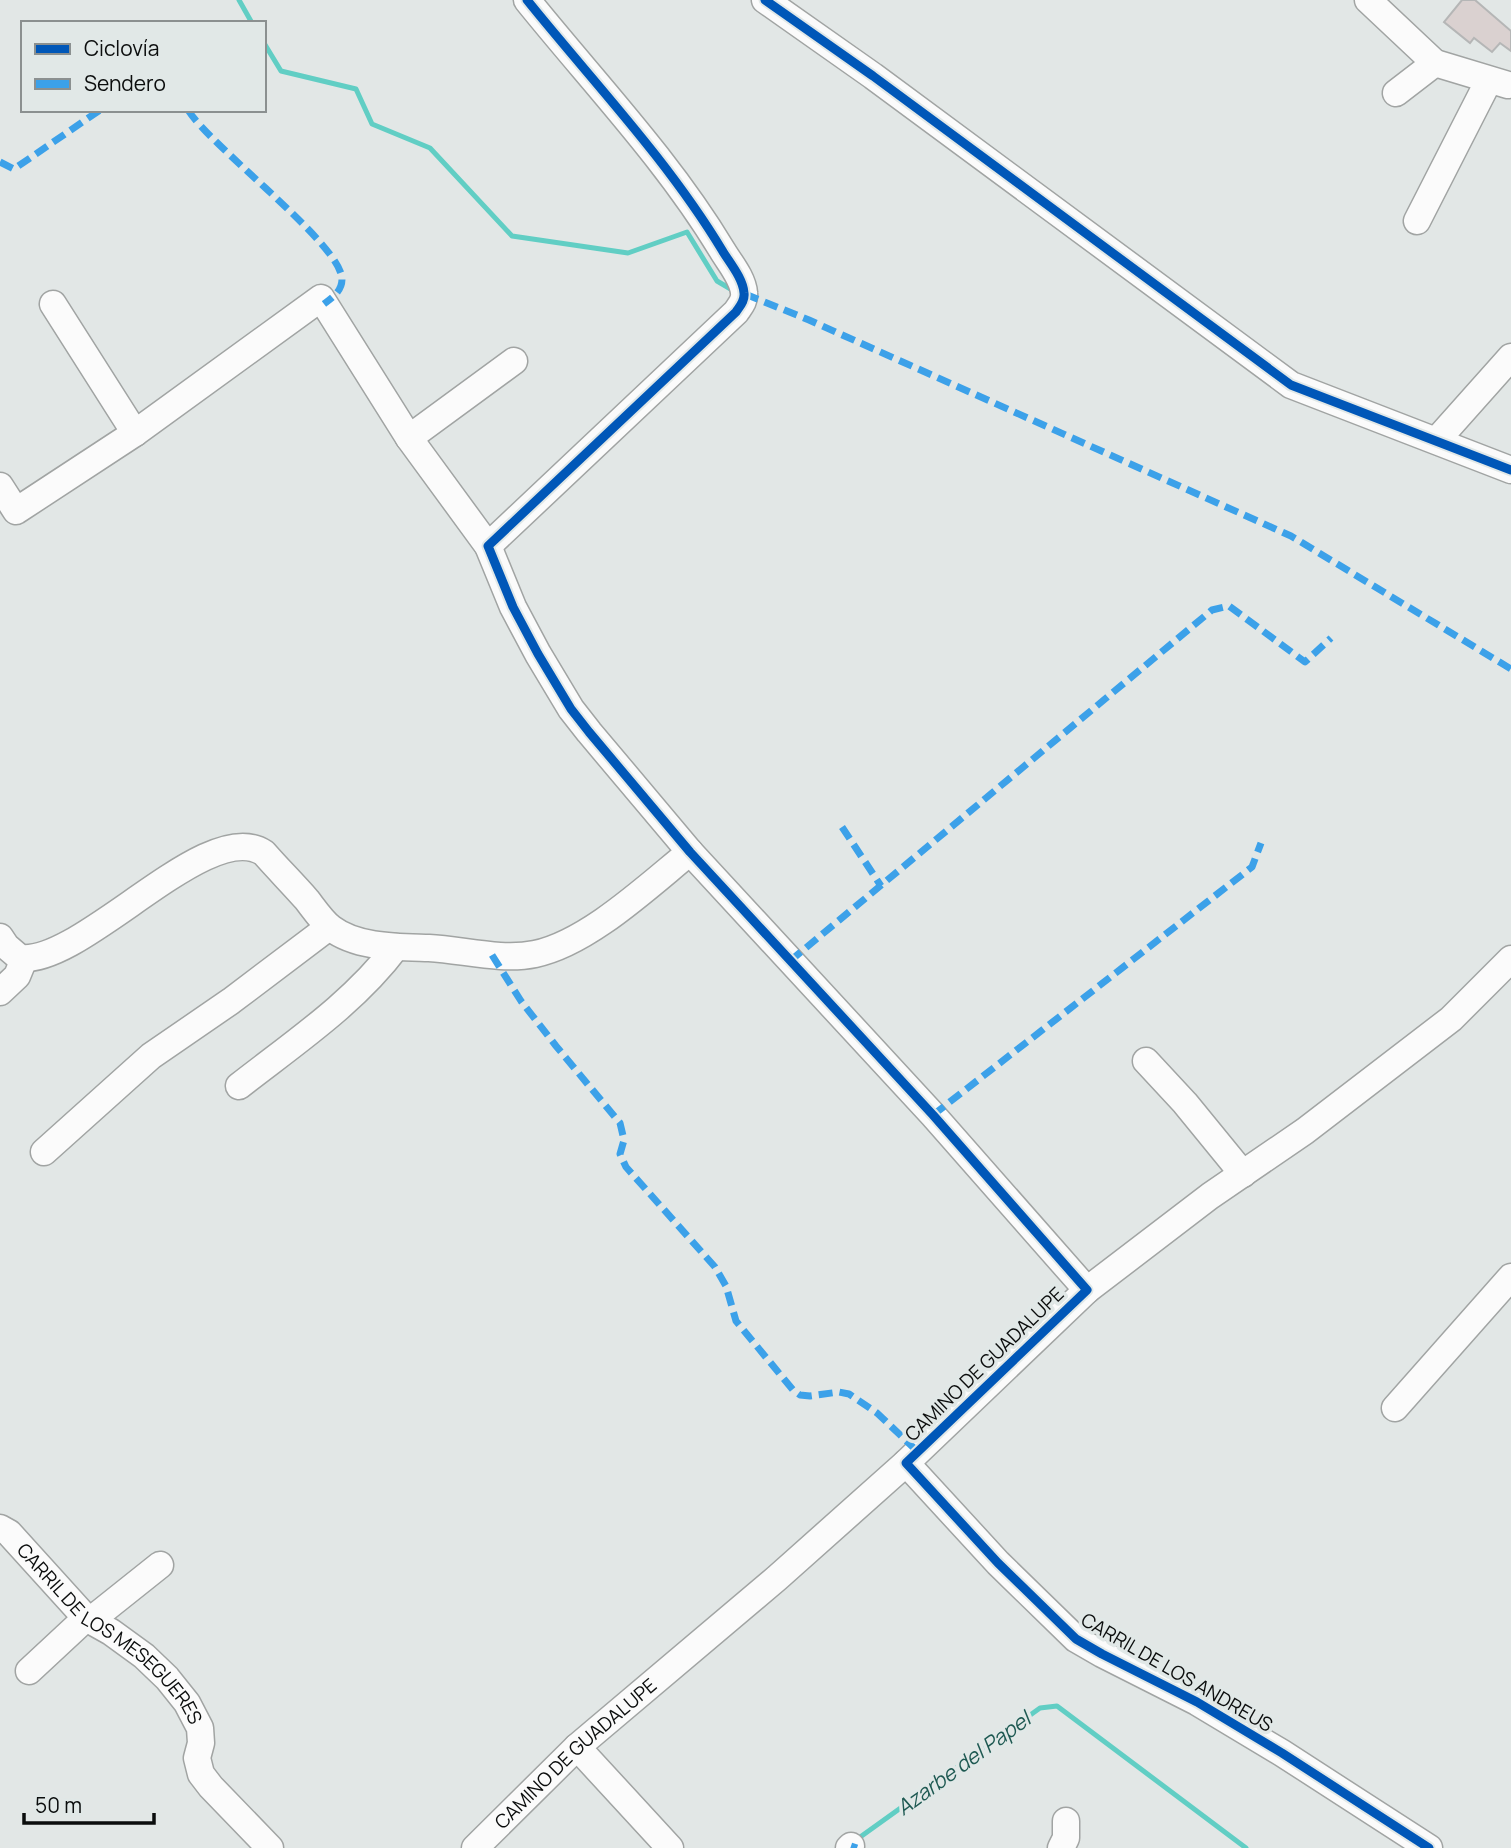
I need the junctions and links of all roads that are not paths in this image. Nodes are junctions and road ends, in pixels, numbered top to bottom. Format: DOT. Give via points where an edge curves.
graph roads {
  1 [pos="527,0"];
  2 [pos="765,0"];
  3 [pos="1368,0"];
  4 [pos="1435,63"];
  5 [pos="1505,84"];
  6 [pos="1396,93"];
  7 [pos="1417,221"];
  8 [pos="54,304"];
  9 [pos="1511,357"];
  10 [pos="514,361"];
  11 [pos="135,433"];
  12 [pos="409,438"];
  13 [pos="1437,440"];
  14 [pos="1511,470"];
  15 [pos="0,486"];
  16 [pos="488,546"];
  17 [pos="690,852"];
  18 [pos="329,927"];
  19 [pos="0,937"];
  20 [pos="396,947"];
  21 [pos="24,959"];
  22 [pos="1511,959"];
  23 [pos="0,992"];
  24 [pos="1146,1061"];
  25 [pos="239,1086"];
  26 [pos="44,1152"];
  27 [pos="1242,1174"];
  28 [pos="1511,1277"];
  29 [pos="1087,1290"];
  30 [pos="1395,1408"];
  31 [pos="906,1463"];
  32 [pos="0,1528"];
  33 [pos="160,1565"];
  34 [pos="88,1619"];
  35 [pos="29,1671"];
  36 [pos="578,1747"];
  37 [pos="1066,1821"];
  38 [pos="270,1848"];
  39 [pos="475,1848"];
  40 [pos="670,1848"];
  41 [pos="1061,1848"];
  42 [pos="1429,1848"];
  1 -- 16 [label="street" via="669,172 718,244 745,294 736,312"];
  2 -- 13 [label="street" via="1291,385"];
  3 -- 4 [label="street"];
  4 -- 5 [label="street"];
  4 -- 6 [label="street"];
  5 -- 7 [label="street"];
  8 -- 11 [label="street"];
  9 -- 13 [label="street"];
  10 -- 12 [label="street"];
  11 -- 12 [label="street" via="321,298"];
  11 -- 15 [label="street" via="16,512"];
  12 -- 16 [label="street"];
  13 -- 14 [label="street"];
  16 -- 17 [label="street" via="513,607 571,709"];
  17 -- 20 [label="street" via="619,909 552,949 512,956"];
  17 -- 29 [label="street"];
  18 -- 20 [label="street" via="357,940"];
  18 -- 21 [label="street" via="264,853 244,845 188,867 56,950"];
  18 -- 26 [label="street" via="151,1056"];
  19 -- 21 [label="street"];
  20 -- 25 [label="street" via="348,999"];
  21 -- 23 [label="street" via="17,976"];
  22 -- 27 [label="street, CAMINO DE GUADALUPE" via="1451,1019"];
  24 -- 27 [label="street"];
  27 -- 29 [label="street, CAMINO DE GUADALUPE"];
  28 -- 30 [label="street"];
  29 -- 31 [label="street, CAMINO DE GUADALUPE"];
  31 -- 36 [label="street, CAMINO DE GUADALUPE"];
  31 -- 42 [label="street, CARRIL DE LOS ANDREUS" via="1076,1639 1197,1702"];
  32 -- 34 [label="street, CARRIL DE LOS MESEGUERES"];
  33 -- 34 [label="street"];
  34 -- 35 [label="street"];
  34 -- 38 [label="street, CARRIL DE LOS MESEGUERES" via="144,1656 180,1695 200,1728 197,1758 201,1774"];
  36 -- 39 [label="street, CAMINO DE GUADALUPE"];
  36 -- 40 [label="street"];
  37 -- 41 [label="street"];
}
